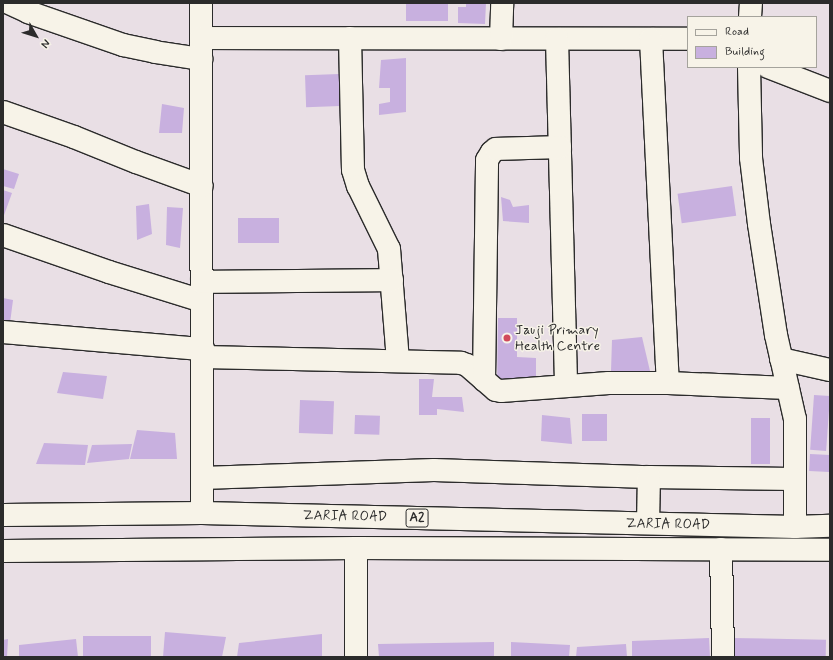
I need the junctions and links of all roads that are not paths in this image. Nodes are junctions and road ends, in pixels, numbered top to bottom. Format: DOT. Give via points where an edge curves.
graph roads {
  1 [pos="9,3"];
  2 [pos="201,3"];
  3 [pos="502,3"];
  4 [pos="751,3"];
  5 [pos="750,16"];
  6 [pos="350,38"];
  7 [pos="501,39"];
  8 [pos="557,39"];
  9 [pos="651,39"];
  10 [pos="687,39"];
  11 [pos="201,48"];
  12 [pos="749,68"];
  13 [pos="771,68"];
  14 [pos="830,91"];
  15 [pos="3,112"];
  16 [pos="560,146"];
  17 [pos="202,186"];
  18 [pos="3,235"];
  19 [pos="392,280"];
  20 [pos="202,292"];
  21 [pos="3,332"];
  22 [pos="203,353"];
  23 [pos="781,359"];
  24 [pos="398,361"];
  25 [pos="830,370"];
  26 [pos="484,380"];
  27 [pos="668,383"];
  28 [pos="566,386"];
  29 [pos="788,388"];
  30 [pos="202,478"];
  31 [pos="648,478"];
  32 [pos="794,479"];
  33 [pos="202,513"];
  34 [pos="3,516"];
  35 [pos="648,523"];
  36 [pos="830,526"];
  37 [pos="795,527"];
  38 [pos="356,548"];
  39 [pos="721,549"];
  40 [pos="830,550"];
  41 [pos="3,551"];
  42 [pos="356,657"];
  43 [pos="723,657"];
  1 -- 11 [label="main road" via="123,45 155,52"];
  2 -- 11 [label="main road"];
  3 -- 7 [label="main road"];
  4 -- 5 [label="main road"];
  6 -- 7 [label="main road"];
  6 -- 11 [label="main road"];
  6 -- 19 [label="main road" via="353,170 358,186 390,249"];
  7 -- 8 [label="main road"];
  8 -- 9 [label="main road"];
  8 -- 16 [label="main road"];
  9 -- 10 [label="main road"];
  9 -- 27 [label="main road"];
  11 -- 17 [label="main road"];
  12 -- 23 [label="main road" via="751,158"];
  13 -- 14 [label="main road"];
  15 -- 17 [label="main road" via="74,136"];
  16 -- 26 [label="main road" via="496,149 487,160"];
  16 -- 28 [label="main road"];
  17 -- 20 [label="main road"];
  18 -- 20 [label="main road" via="109,272"];
  19 -- 20 [label="main road"];
  19 -- 24 [label="main road"];
  20 -- 22 [label="main road"];
  21 -- 22 [label="main road"];
  22 -- 24 [label="main road"];
  22 -- 30 [label="main road"];
  23 -- 25 [label="main road"];
  23 -- 29 [label="main road"];
  24 -- 26 [label="main road" via="461,363"];
  26 -- 28 [label="main road" via="501,391"];
  27 -- 28 [label="main road"];
  27 -- 29 [label="main road"];
  29 -- 32 [label="main road" via="795,419"];
  30 -- 31 [label="main road" via="434,470"];
  30 -- 33 [label="main road"];
  31 -- 32 [label="main road"];
  31 -- 35 [label="main road"];
  32 -- 37 [label="main road"];
  33 -- 34 [label="main road, ZARIA ROAD / A2"];
  33 -- 35 [label="main road, ZARIA ROAD / A2"];
  35 -- 37 [label="main road, ZARIA ROAD / A2"];
  36 -- 37 [label="main road, ZARIA ROAD / A2"];
  38 -- 39 [label="main road, ZARIA ROAD / A2"];
  38 -- 41 [label="main road, ZARIA ROAD / A2"];
  38 -- 42 [label="main road"];
  39 -- 40 [label="main road, ZARIA ROAD / A2"];
  39 -- 43 [label="main road"];
}
